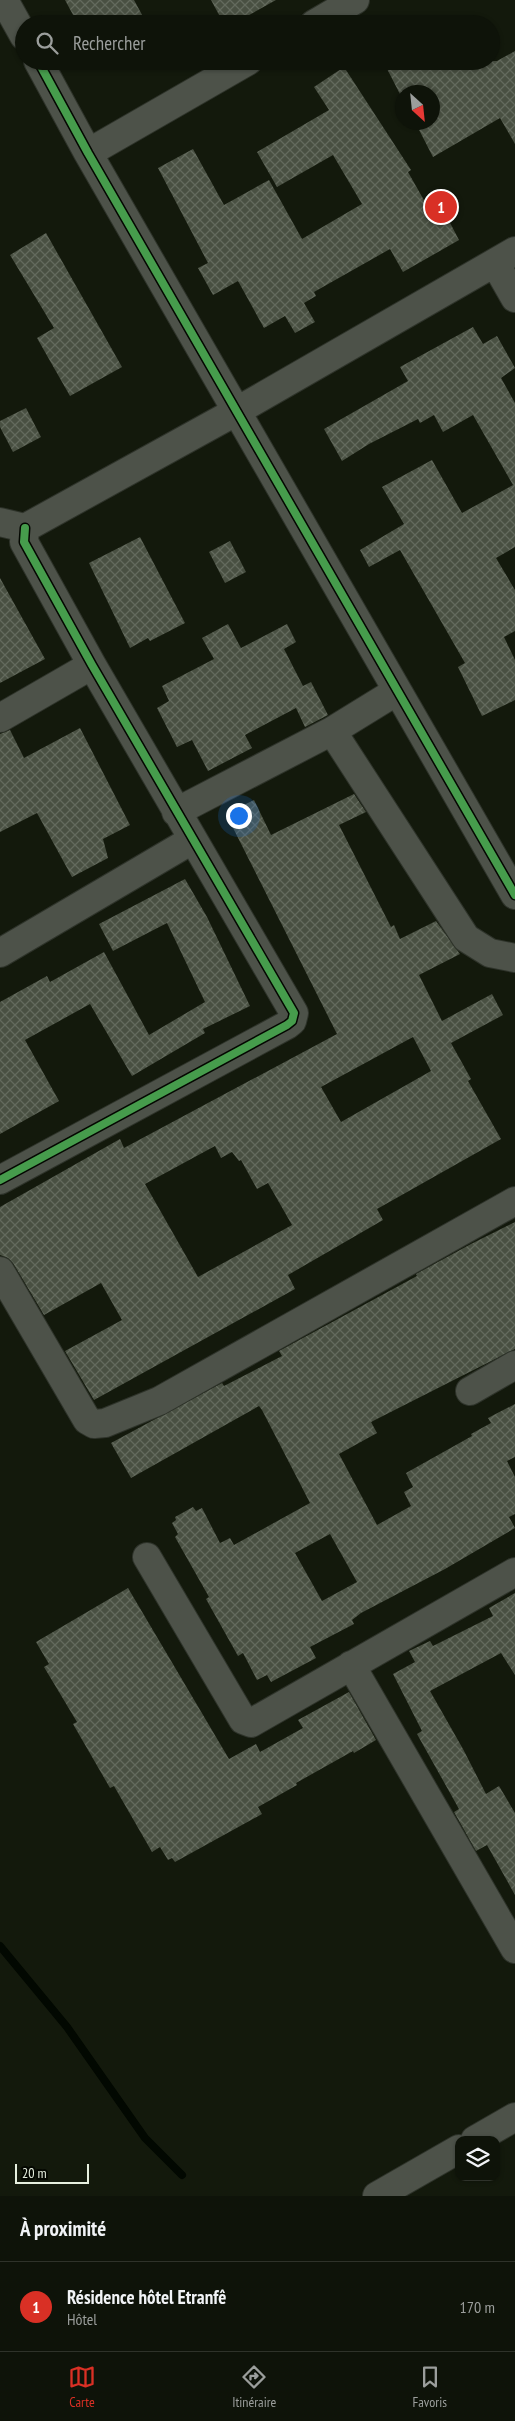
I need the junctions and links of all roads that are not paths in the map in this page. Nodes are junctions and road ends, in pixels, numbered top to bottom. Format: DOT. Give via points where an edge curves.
graph roads {
  1 [pos="4,0"];
  2 [pos="347,2"];
  3 [pos="328,15"];
  4 [pos="15,20"];
  5 [pos="43,70"];
  6 [pos="232,70"];
  7 [pos="88,153"];
  8 [pos="505,257"];
  9 [pos="515,298"];
  10 [pos="236,411"];
  11 [pos="13,525"];
  12 [pos="92,665"];
  13 [pos="397,691"];
  14 [pos="0,718"];
  15 [pos="332,731"];
  16 [pos="176,812"];
  17 [pos="192,840"];
  18 [pos="515,895"];
  19 [pos="0,953"];
  20 [pos="515,958"];
  21 [pos="0,1180"];
  22 [pos="515,1201"];
  23 [pos="0,1271"];
  24 [pos="515,1365"];
  25 [pos="470,1391"];
  26 [pos="147,1557"];
  27 [pos="515,1572"];
  28 [pos="351,1665"];
  29 [pos="515,1949"];
  30 [pos="515,2117"];
  31 [pos="482,2136"];
  32 [pos="455,2151"];
  33 [pos="377,2196"];
  1 -- 4 [label="street"];
  2 -- 3 [label="street"];
  5 -- 7 [label="street"];
  6 -- 7 [label="street"];
  7 -- 10 [label="street"];
  8 -- 9 [label="street"];
  8 -- 10 [label="street"];
  10 -- 11 [label="street"];
  10 -- 13 [label="street"];
  11 -- 12 [label="street"];
  12 -- 14 [label="street"];
  12 -- 16 [label="street"];
  13 -- 15 [label="street"];
  13 -- 18 [label="street"];
  15 -- 16 [label="street"];
  15 -- 20 [label="street" via="466,938 490,953"];
  16 -- 17 [label="street"];
  17 -- 19 [label="street"];
  17 -- 21 [label="street" via="294,1013 292,1021"];
  22 -- 23 [label="street" via="159,1401 105,1423 94,1424 87,1420"];
  24 -- 25 [label="street"];
  26 -- 28 [label="street" via="243,1720 251,1723"];
  27 -- 28 [label="street"];
  28 -- 29 [label="street"];
  30 -- 31 [label="street"];
  32 -- 33 [label="street"];
}
